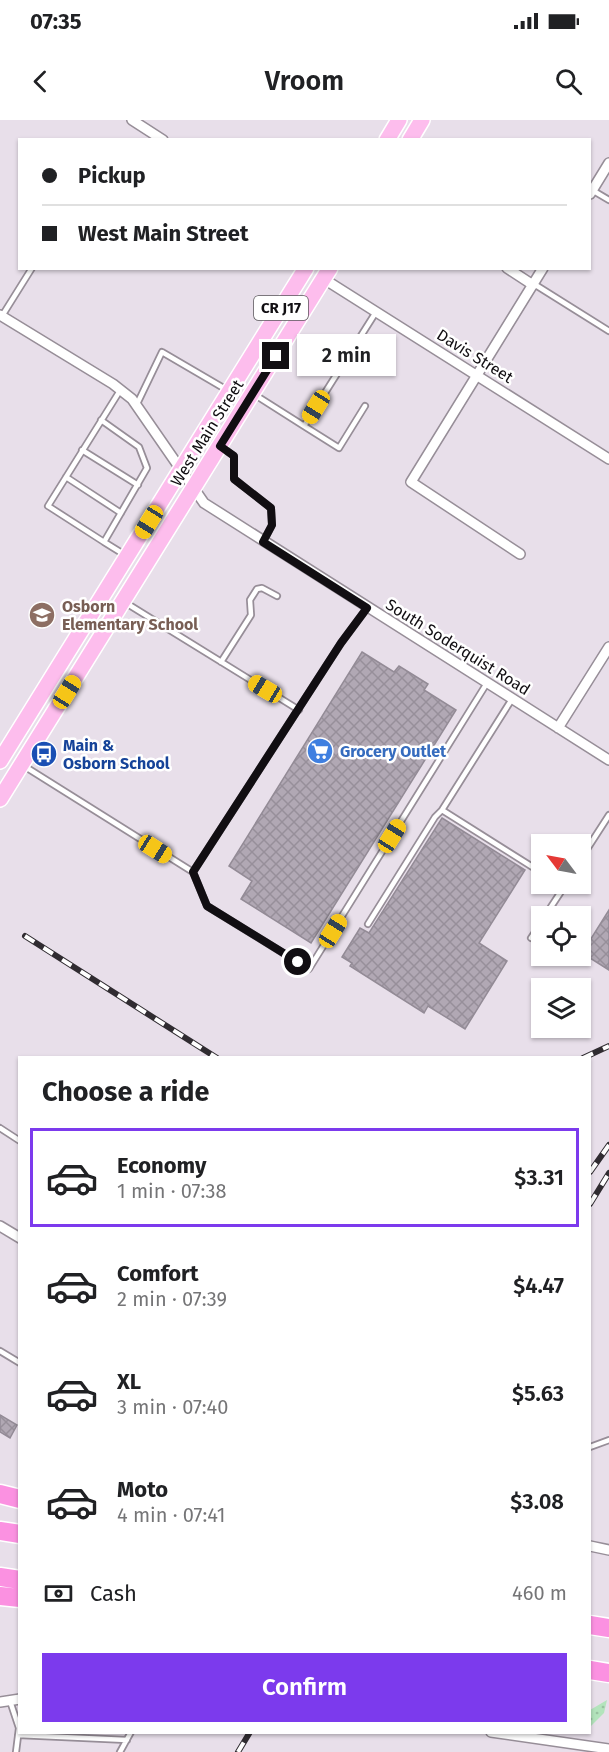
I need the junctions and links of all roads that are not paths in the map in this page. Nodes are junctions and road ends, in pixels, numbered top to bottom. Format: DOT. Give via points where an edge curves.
graph roads {
  1 [pos="132,120"];
  2 [pos="399,120"];
  3 [pos="422,120"];
  4 [pos="160,138"];
  5 [pos="388,138"];
  6 [pos="411,138"];
  7 [pos="609,163"];
  8 [pos="591,192"];
  9 [pos="609,200"];
  10 [pos="31,270"];
  11 [pos="305,270"];
  12 [pos="510,270"];
  13 [pos="542,270"];
  14 [pos="327,274"];
  15 [pos="534,284"];
  16 [pos="376,311"];
  17 [pos="1,315"];
  18 [pos="609,331"];
  19 [pos="477,375"];
  20 [pos="121,389"];
  21 [pos="230,392"];
  22 [pos="252,394"];
  23 [pos="137,404"];
  24 [pos="365,406"];
  25 [pos="101,420"];
  26 [pos="304,426"];
  27 [pos="220,446"];
  28 [pos="82,450"];
  29 [pos="609,459"];
  30 [pos="182,469"];
  31 [pos="66,477"];
  32 [pos="138,485"];
  33 [pos="194,488"];
  34 [pos="121,513"];
  35 [pos="104,542"];
  36 [pos="263,542"];
  37 [pos="520,554"];
  38 [pos="128,557"];
  39 [pos="277,596"];
  40 [pos="124,602"];
  41 [pos="367,608"];
  42 [pos="609,647"];
  43 [pos="221,662"];
  44 [pos="487,683"];
  45 [pos="512,699"];
  46 [pos="299,710"];
  47 [pos="558,728"];
  48 [pos="609,760"];
  49 [pos="0,761"];
  50 [pos="21,765"];
  51 [pos="0,799"];
  52 [pos="442,810"];
  53 [pos="609,815"];
  54 [pos="591,843"];
  55 [pos="531,866"];
  56 [pos="193,872"];
  57 [pos="368,924"];
  58 [pos="0,1128"];
  59 [pos="18,1140"];
  60 [pos="0,1226"];
  61 [pos="18,1237"];
  62 [pos="0,1351"];
  63 [pos="18,1362"];
  64 [pos="609,1440"];
  65 [pos="591,1447"];
  66 [pos="0,1494"];
  67 [pos="18,1498"];
  68 [pos="0,1531"];
  69 [pos="18,1534"];
  70 [pos="591,1546"];
  71 [pos="609,1550"];
  72 [pos="0,1577"];
  73 [pos="18,1580"];
  74 [pos="0,1596"];
  75 [pos="18,1598"];
  76 [pos="591,1670"];
  77 [pos="609,1673"];
  78 [pos="10,1701"];
  79 [pos="18,1725"];
  80 [pos="130,1734"];
  81 [pos="505,1734"];
  82 [pos="18,1735"];
  83 [pos="127,1740"];
  84 [pos="609,1749"];
  85 [pos="16,1752"];
  86 [pos="120,1752"];
  1 -- 4 [label="street"];
  2 -- 5 [label="main road"];
  3 -- 6 [label="main road"];
  7 -- 8 [label="street"];
  8 -- 9 [label="lane"];
  10 -- 17 [label="lane"];
  11 -- 21 [label="main road, West Main Street / CR J17"];
  12 -- 15 [label="street"];
  13 -- 15 [label="street"];
  14 -- 16 [label="street, Davis Street"];
  14 -- 22 [label="main road, West Main Street / CR J17"];
  15 -- 18 [label="lane"];
  15 -- 19 [label="street"];
  16 -- 19 [label="street, Davis Street"];
  16 -- 26 [label="lane"];
  17 -- 20 [label="street, South Soderquist Road"];
  19 -- 29 [label="street, Davis Street"];
  19 -- 37 [label="street" via="411,482"];
  20 -- 23 [label="street, South Soderquist Road"];
  20 -- 25 [label="lane"];
  21 -- 23 [label="lane" via="162,352"];
  21 -- 30 [label="main road, West Main Street / CR J17"];
  22 -- 26 [label="lane"];
  22 -- 27 [label="main road, West Main Street / CR J17"];
  23 -- 30 [label="street, South Soderquist Road"];
  24 -- 26 [label="lane" via="339,448"];
  25 -- 28 [label="lane"];
  25 -- 32 [label="lane" via="139,447 147,468"];
  27 -- 33 [label="main road, West Main Street / CR J17"];
  27 -- 36 [label="lane" via="234,456 234,479 271,508 272,525"];
  28 -- 31 [label="lane"];
  28 -- 32 [label="lane"];
  30 -- 33 [label="street, South Soderquist Road"];
  30 -- 38 [label="main road, West Main Street / CR J17"];
  31 -- 34 [label="lane"];
  31 -- 35 [label="lane" via="48,506"];
  32 -- 34 [label="lane"];
  33 -- 36 [label="street, South Soderquist Road" via="204,503"];
  33 -- 40 [label="main road, West Main Street / CR J17"];
  34 -- 35 [label="lane"];
  35 -- 38 [label="lane"];
  36 -- 41 [label="street, South Soderquist Road"];
  38 -- 49 [label="main road, West Main Street / CR J17"];
  39 -- 43 [label="lane" via="257,589 250,600 251,615"];
  40 -- 43 [label="lane"];
  40 -- 50 [label="main road, West Main Street / CR J17"];
  41 -- 44 [label="street, South Soderquist Road"];
  41 -- 46 [label="lane"];
  42 -- 47 [label="street"];
  43 -- 46 [label="lane"];
  44 -- 45 [label="street, South Soderquist Road"];
  44 -- 56 [label="lane" via="309,969 207,906"];
  45 -- 47 [label="street, South Soderquist Road"];
  45 -- 52 [label="lane"];
  46 -- 56 [label="lane"];
  47 -- 48 [label="street, South Soderquist Road"];
  50 -- 51 [label="main road, West Main Street / CR J17"];
  50 -- 56 [label="lane"];
  52 -- 55 [label="lane"];
  52 -- 57 [label="lane"];
  53 -- 54 [label="lane"];
  58 -- 59 [label="lane"];
  60 -- 61 [label="street"];
  62 -- 63 [label="lane"];
  64 -- 65 [label="lane"];
  66 -- 67 [label="highway"];
  68 -- 69 [label="highway"];
  70 -- 71 [label="street"];
  72 -- 73 [label="highway"];
  74 -- 75 [label="highway"];
  76 -- 77 [label="highway"];
  78 -- 79 [label="lane"];
  80 -- 83 [label="lane"];
  81 -- 84 [label="street"];
  82 -- 83 [label="lane"];
  82 -- 85 [label="lane"];
  83 -- 86 [label="lane"];
}
